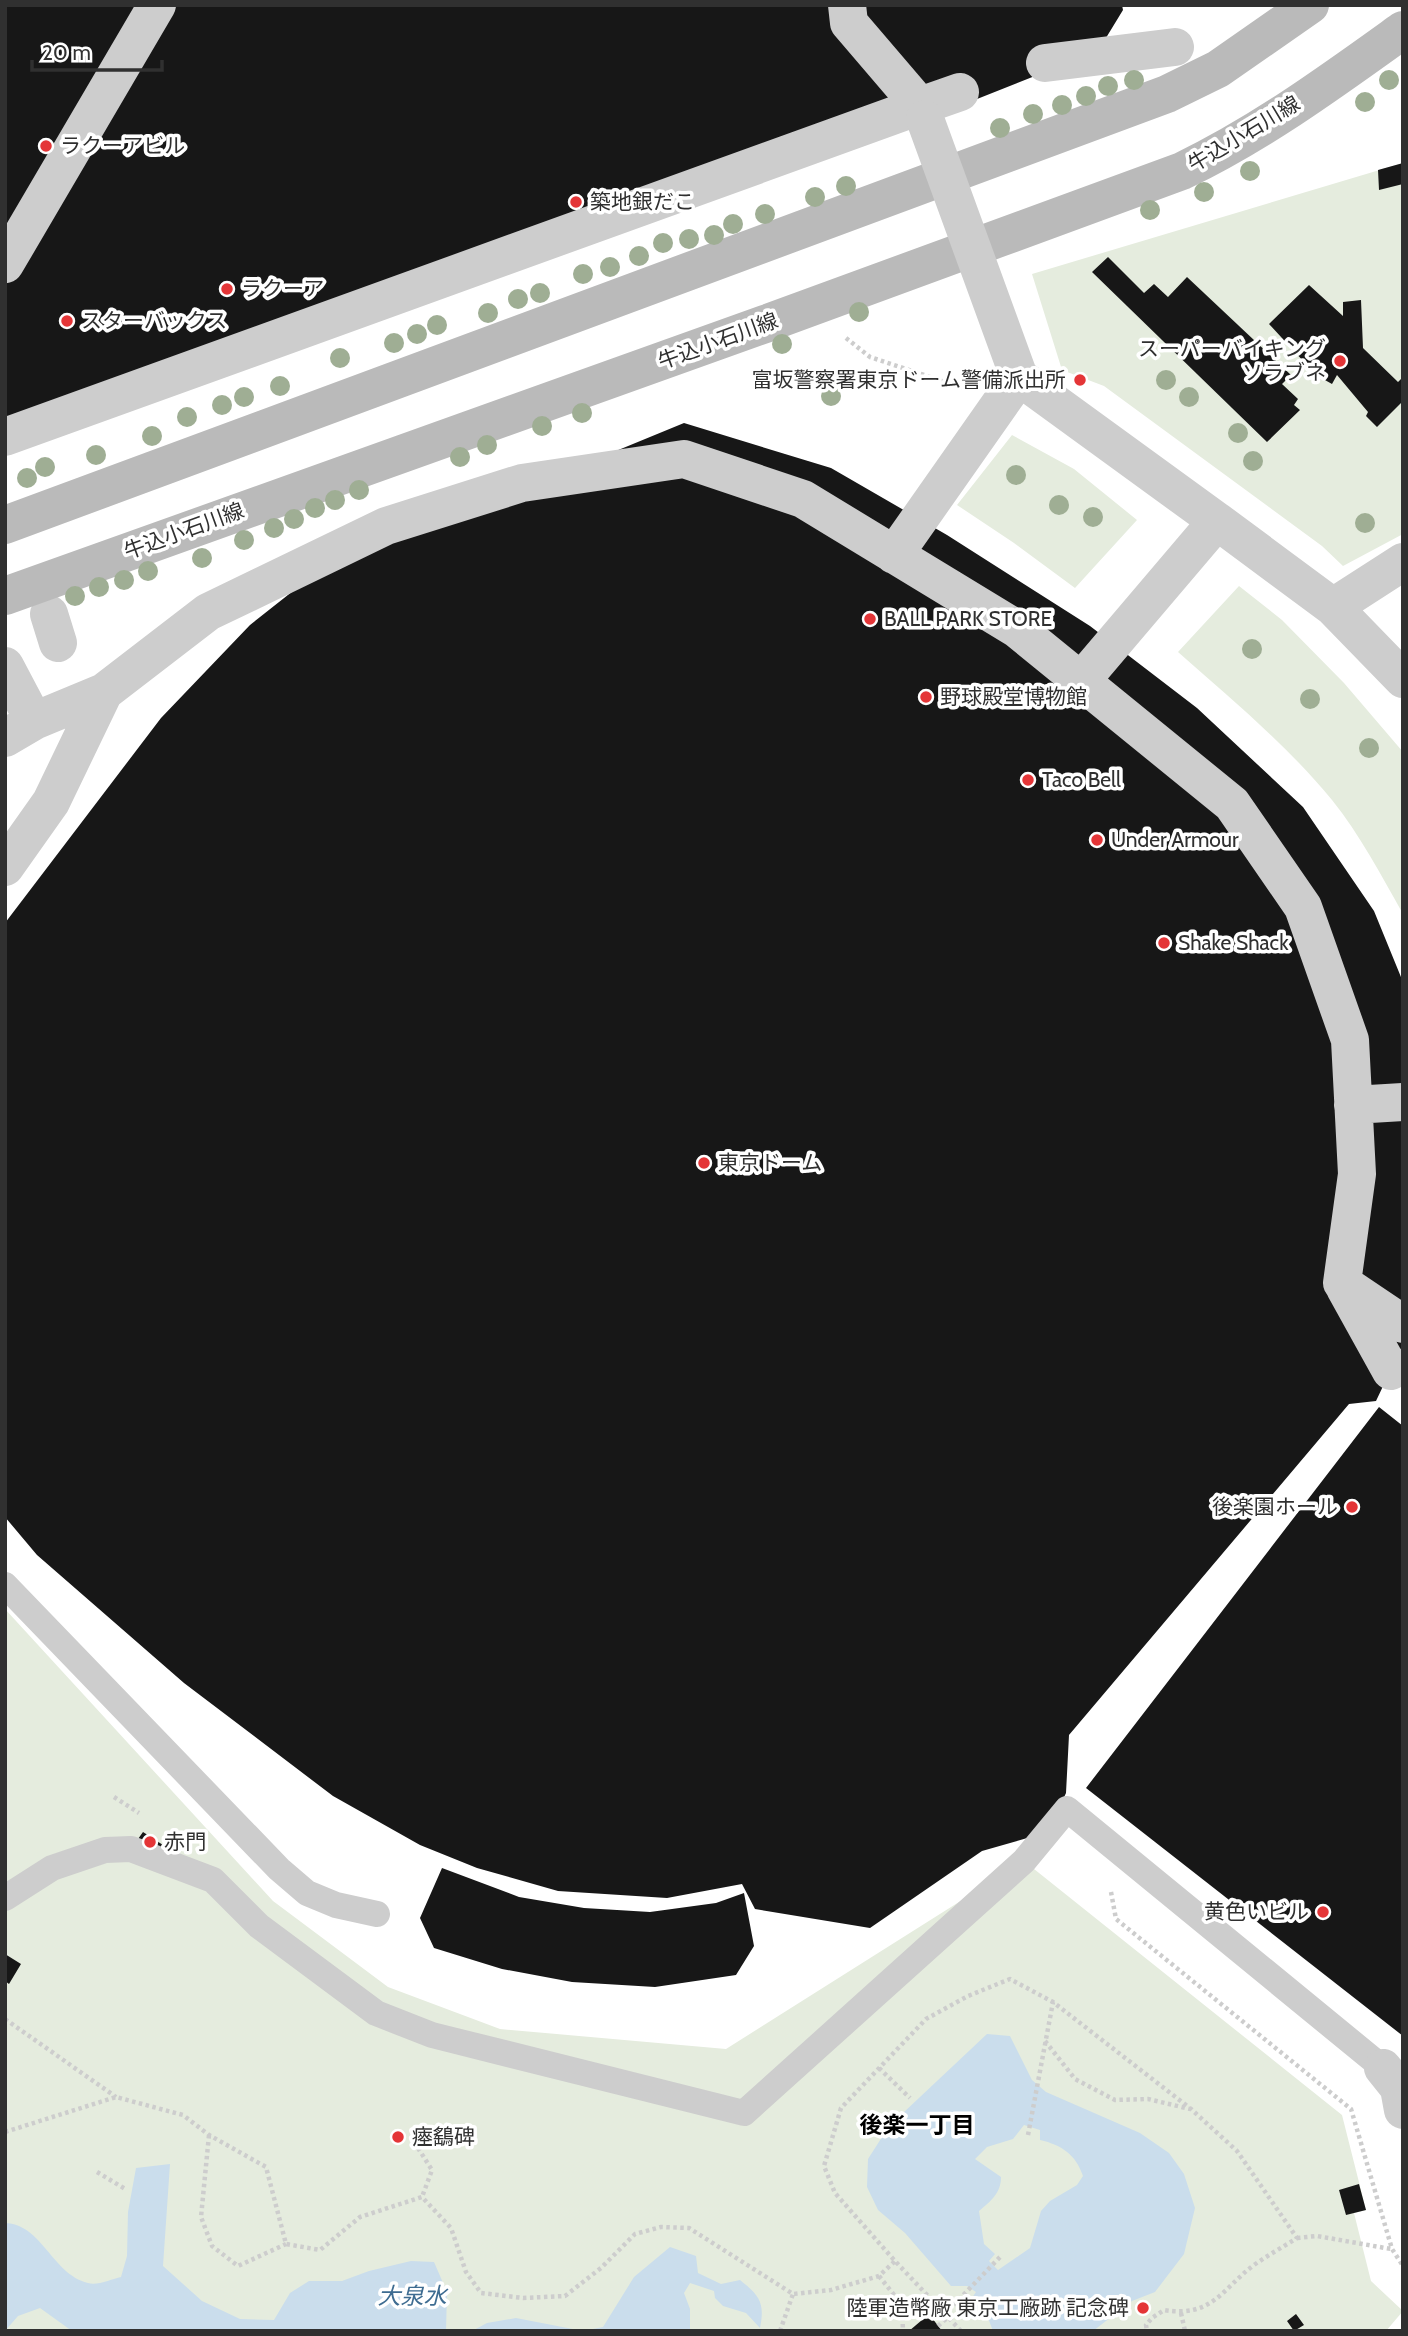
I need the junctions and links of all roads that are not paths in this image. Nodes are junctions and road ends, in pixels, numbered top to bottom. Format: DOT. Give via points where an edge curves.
graph roads {
  1 [pos="157,5"];
  2 [pos="847,5"];
  3 [pos="1310,5"];
  4 [pos="1403,30"];
  5 [pos="1175,47"];
  6 [pos="1045,63"];
  7 [pos="960,92"];
  8 [pos="922,112"];
  9 [pos="5,264"];
  10 [pos="1019,377"];
  11 [pos="5,437"];
  12 [pos="1217,522"];
  13 [pos="5,525"];
  14 [pos="894,555"];
  15 [pos="1403,562"];
  16 [pos="5,596"];
  17 [pos="1332,607"];
  18 [pos="8,663"];
  19 [pos="1402,677"];
  20 [pos="1081,681"];
  21 [pos="104,692"];
  22 [pos="19,729"];
  23 [pos="5,867"];
  24 [pos="1403,1102"];
  25 [pos="1353,1105"];
  26 [pos="1342,1283"];
  27 [pos="1403,1324"];
  28 [pos="1391,1371"];
  29 [pos="5,1585"];
  30 [pos="5,1898"];
  31 [pos="377,1913"];
  32 [pos="1397,2087"];
  1 -- 9 [label="street"];
  2 -- 8 [label="street" via="849,23"];
  3 -- 13 [label="main road" via="1218,69 1167,94"];
  4 -- 16 [label="main road, 牛込小石川線" via="1257,131 1182,171"];
  5 -- 6 [label="street"];
  7 -- 8 [label="street"];
  8 -- 10 [label="street, bridge"];
  8 -- 11 [label="street"];
  10 -- 12 [label="street"];
  10 -- 14 [label="street"];
  12 -- 17 [label="street"];
  12 -- 20 [label="street"];
  14 -- 20 [label="street" via="1017,629"];
  14 -- 21 [label="street" via="803,499 684,459 522,483 386,526 208,612"];
  15 -- 17 [label="street"];
  17 -- 19 [label="street"];
  18 -- 22 [label="street"];
  20 -- 25 [label="street" via="1232,804 1303,907 1350,1040"];
  21 -- 22 [label="street"];
  21 -- 23 [label="street" via="51,802"];
  24 -- 25 [label="street"];
  25 -- 26 [label="street" via="1357,1174"];
  26 -- 27 [label="street"];
  26 -- 28 [label="street"];
  29 -- 31 [label="lane" via="279,1869 307,1893 336,1905"];
  30 -- 32 [label="lane" via="52,1868 105,1850 131,1849 213,1880 259,1926 376,2013 432,2035 744,2113 1024,1861 1067,1809"];
}
